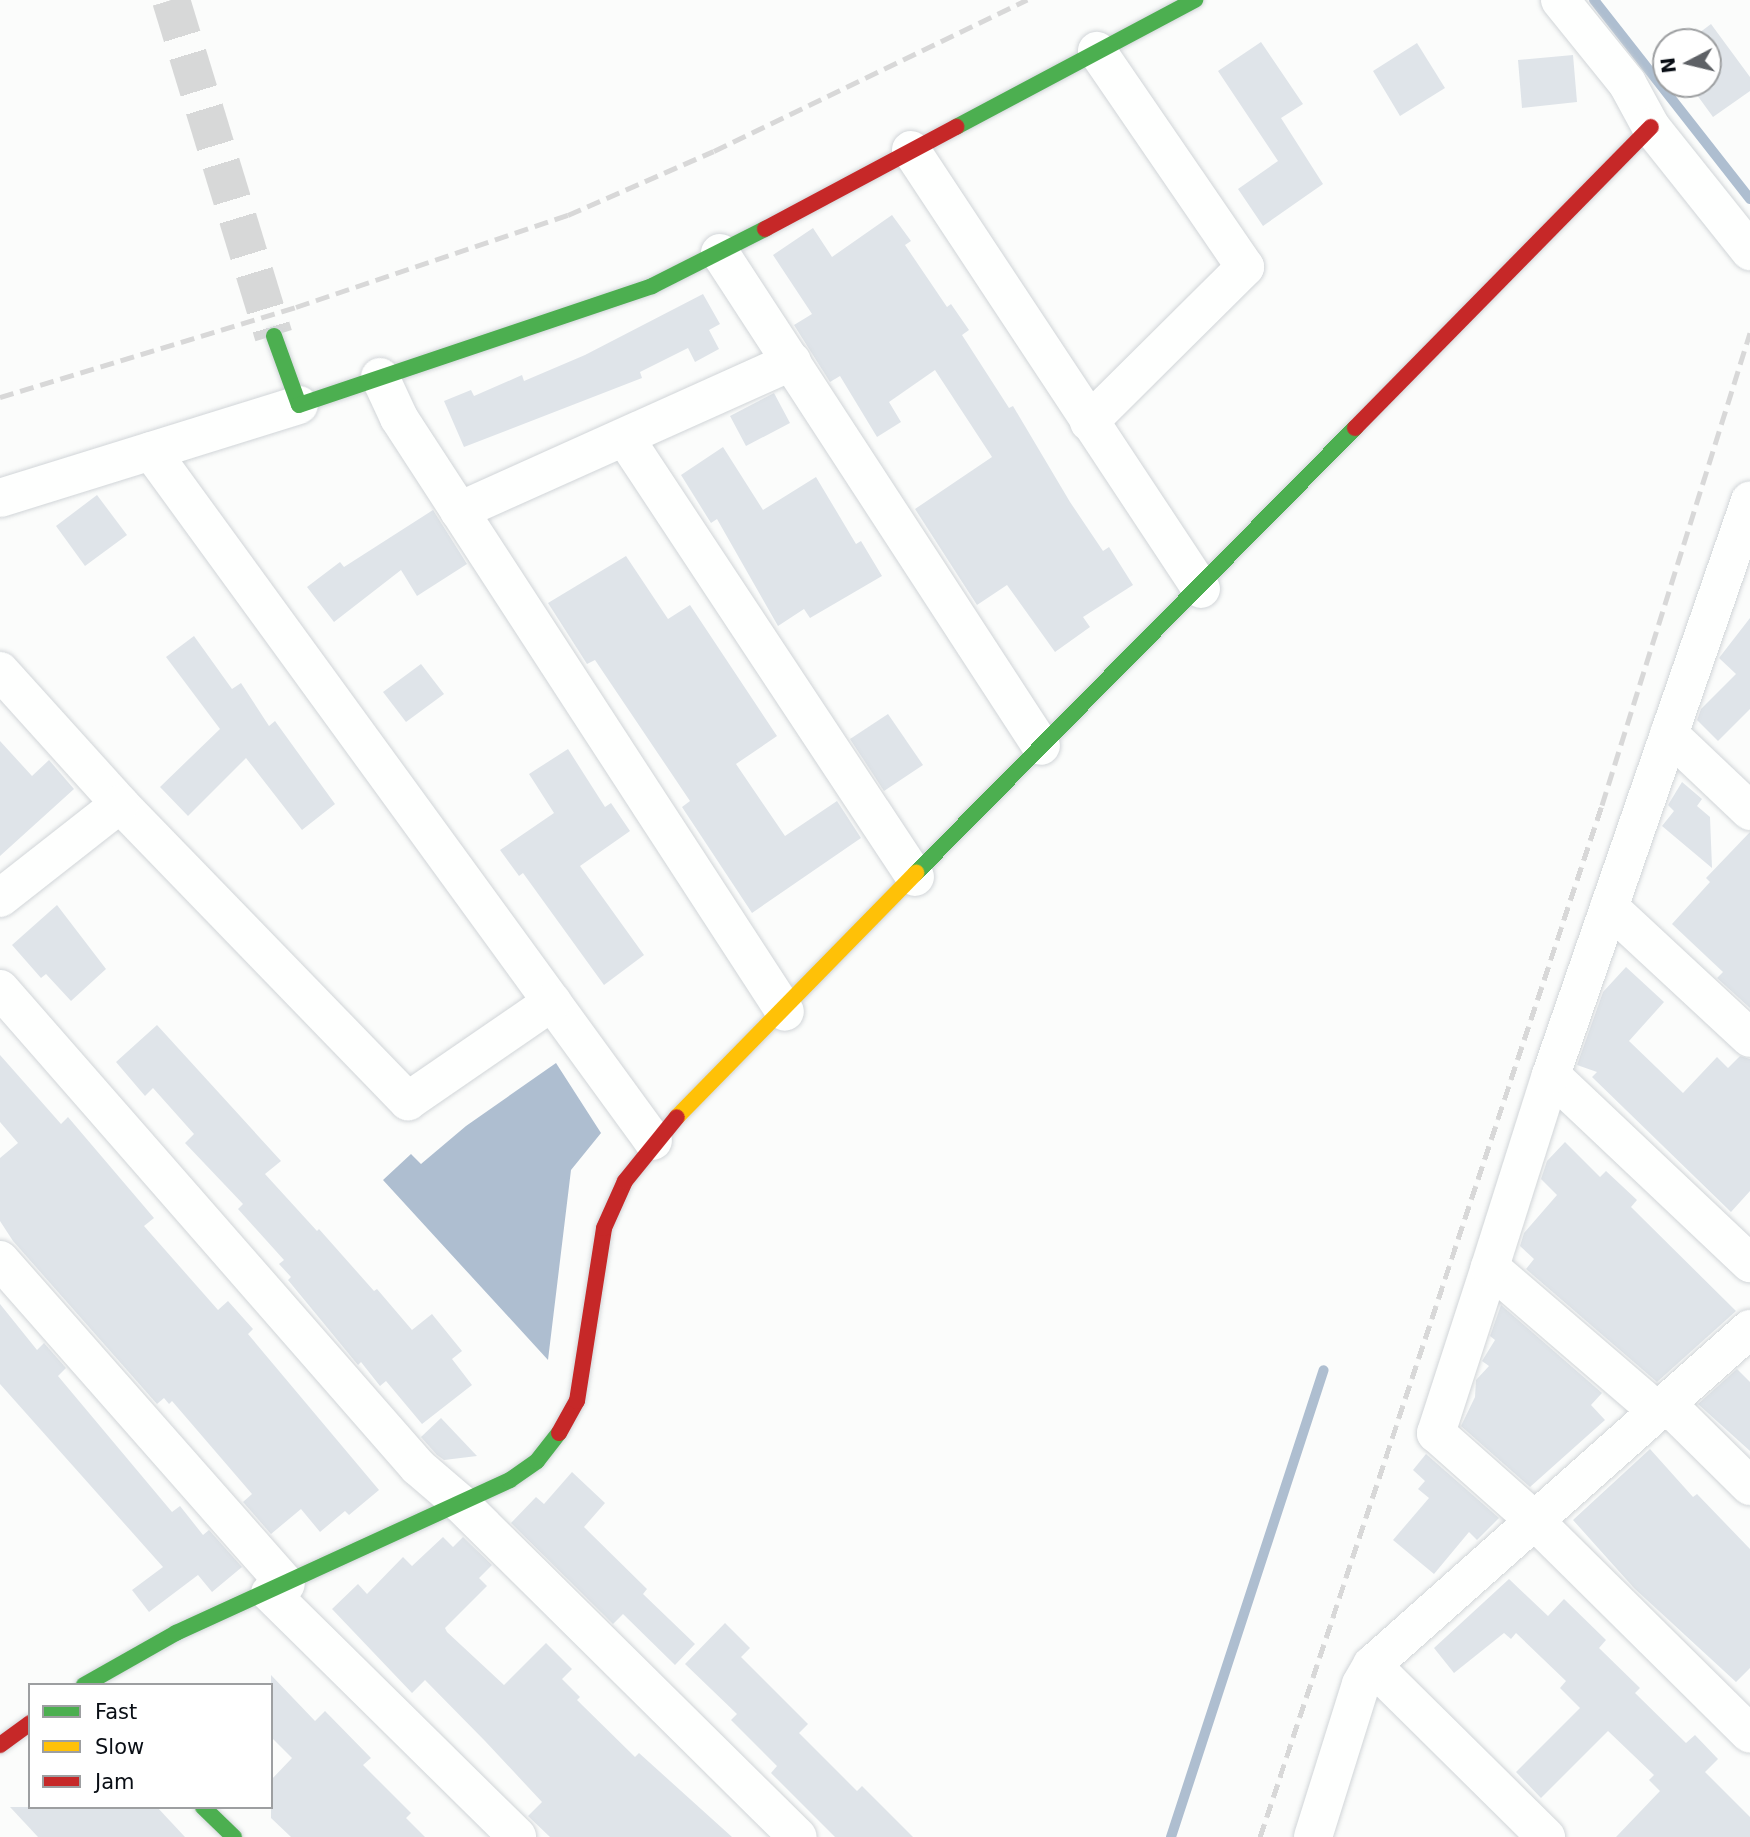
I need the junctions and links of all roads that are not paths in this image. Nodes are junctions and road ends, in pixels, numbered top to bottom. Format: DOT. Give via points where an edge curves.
graph roads {
  1 [pos="1195,0"];
  2 [pos="1560,0"];
  3 [pos="1097,51"];
  4 [pos="1651,127"];
  5 [pos="911,150"];
  6 [pos="1750,251"];
  7 [pos="720,253"];
  8 [pos="274,336"];
  9 [pos="792,361"];
  10 [pos="380,377"];
  11 [pos="299,405"];
  12 [pos="1089,422"];
  13 [pos="625,438"];
  14 [pos="150,451"];
  15 [pos="0,498"];
  16 [pos="1750,502"];
  17 [pos="459,511"];
  18 [pos="1200,589"];
  19 [pos="0,671"];
  20 [pos="1669,734"];
  21 [pos="1041,746"];
  22 [pos="120,804"];
  23 [pos="1750,811"];
  24 [pos="915,877"];
  25 [pos="0,898"];
  26 [pos="1609,907"];
  27 [pos="0,989"];
  28 [pos="552,1002"];
  29 [pos="785,1012"];
  30 [pos="1750,1038"];
  31 [pos="1551,1075"];
  32 [pos="653,1141"];
  33 [pos="0,1260"];
  34 [pos="1750,1263"];
  35 [pos="1490,1267"];
  36 [pos="1750,1329"];
  37 [pos="1661,1406"];
  38 [pos="1750,1486"];
  39 [pos="460,1503"];
  40 [pos="1532,1520"];
  41 [pos="278,1588"];
  42 [pos="1373,1665"];
  43 [pos="88,1683"];
  44 [pos="28,1724"];
  45 [pos="1750,1734"];
  46 [pos="0,1745"];
  47 [pos="205,1809"];
  48 [pos="234,1837"];
  49 [pos="517,1837"];
  50 [pos="798,1837"];
  51 [pos="1313,1837"];
  52 [pos="1546,1837"];
  1 -- 3 [label="street"];
  2 -- 4 [label="street" via="1627,83"];
  3 -- 5 [label="street"];
  3 -- 12 [label="street" via="1245,267"];
  4 -- 6 [label="street"];
  4 -- 18 [label="street"];
  5 -- 7 [label="street"];
  5 -- 12 [label="street"];
  7 -- 9 [label="street"];
  7 -- 10 [label="street" via="588,310"];
  8 -- 11 [label="street"];
  9 -- 13 [label="street"];
  9 -- 21 [label="street"];
  10 -- 11 [label="street"];
  10 -- 17 [label="street" via="399,418"];
  11 -- 14 [label="street"];
  12 -- 18 [label="street"];
  13 -- 17 [label="street"];
  13 -- 24 [label="street"];
  14 -- 15 [label="street"];
  14 -- 28 [label="street"];
  16 -- 20 [label="street"];
  17 -- 29 [label="street"];
  18 -- 21 [label="street"];
  19 -- 22 [label="street"];
  20 -- 23 [label="street"];
  20 -- 26 [label="street"];
  21 -- 24 [label="street"];
  22 -- 25 [label="street"];
  22 -- 28 [label="street" via="408,1101"];
  24 -- 29 [label="street"];
  26 -- 30 [label="street"];
  26 -- 31 [label="street"];
  27 -- 39 [label="street" via="418,1467"];
  28 -- 32 [label="street"];
  29 -- 32 [label="street"];
  31 -- 34 [label="street"];
  31 -- 35 [label="street"];
  32 -- 39 [label="street" via="625,1181 604,1227 584,1374 567,1423 537,1461"];
  33 -- 41 [label="street"];
  35 -- 37 [label="street"];
  35 -- 40 [label="street" via="1436,1433"];
  36 -- 37 [label="street"];
  37 -- 38 [label="street"];
  37 -- 40 [label="street"];
  39 -- 41 [label="street"];
  39 -- 50 [label="street"];
  40 -- 42 [label="street"];
  40 -- 45 [label="street"];
  41 -- 43 [label="street" via="176,1633"];
  41 -- 49 [label="street"];
  42 -- 51 [label="street" via="1361,1684"];
  42 -- 52 [label="street"];
  44 -- 46 [label="street"];
  47 -- 48 [label="street"];
}
